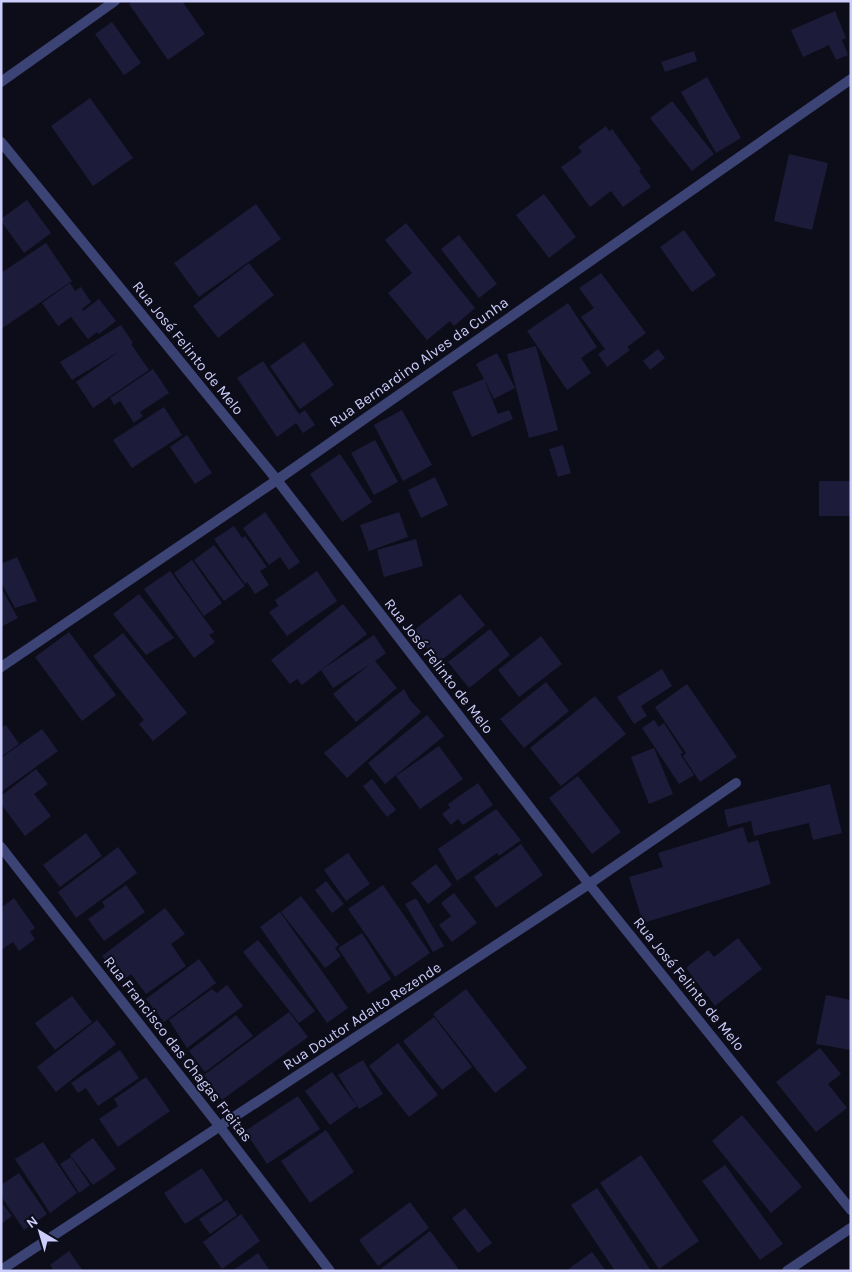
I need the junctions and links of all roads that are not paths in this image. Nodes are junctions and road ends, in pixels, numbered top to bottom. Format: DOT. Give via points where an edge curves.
graph roads {
  1 [pos="115,1"];
  2 [pos="851,79"];
  3 [pos="1,82"];
  4 [pos="1,142"];
  5 [pos="277,480"];
  6 [pos="1,667"];
  7 [pos="736,783"];
  8 [pos="1,847"];
  9 [pos="589,884"];
  10 [pos="220,1127"];
  11 [pos="851,1210"];
  12 [pos="851,1228"];
  13 [pos="1,1270"];
  14 [pos="330,1271"];
  15 [pos="787,1271"];
  1 -- 3 [label="street"];
  2 -- 5 [label="street, Rua Bernardino Alves da Cunha"];
  4 -- 5 [label="street, Rua José Felinto de Melo"];
  5 -- 6 [label="street, Rua Bernardino Alves da Cunha"];
  5 -- 9 [label="street, Rua José Felinto de Melo"];
  7 -- 9 [label="street, Rua Doutor Adalto Rezende"];
  8 -- 10 [label="street, Rua Francisco das Chagas Freitas"];
  9 -- 10 [label="street, Rua Doutor Adalto Rezende"];
  9 -- 11 [label="street, Rua José Felinto de Melo"];
  10 -- 13 [label="street, Rua Doutor Adalto Rezende"];
  10 -- 14 [label="street, Rua Francisco das Chagas Freitas"];
  12 -- 15 [label="street"];
}
